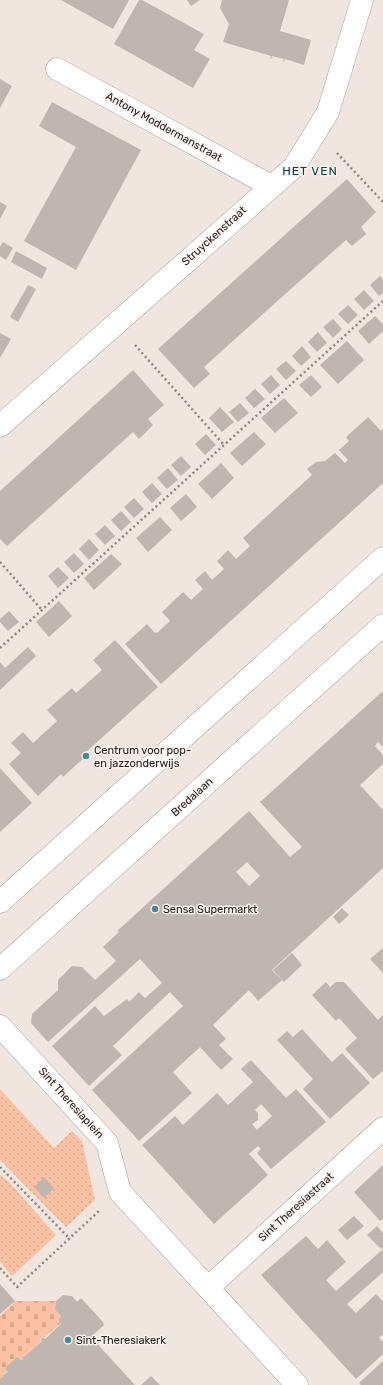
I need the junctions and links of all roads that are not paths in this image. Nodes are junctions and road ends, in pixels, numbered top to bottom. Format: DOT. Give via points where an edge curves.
graph roads {
  1 [pos="362,0"];
  2 [pos="57,69"];
  3 [pos="271,186"];
  4 [pos="0,426"];
  5 [pos="383,558"];
  6 [pos="383,624"];
  7 [pos="0,902"];
  8 [pos="0,969"];
  9 [pos="0,1026"];
  10 [pos="383,1128"];
  11 [pos="208,1287"];
  12 [pos="297,1385"];
  1 -- 3 [label="street, Struyckenstraat" via="328,112 294,167"];
  2 -- 3 [label="street, Antony Moddermanstraat"];
  3 -- 4 [label="street, Struyckenstraat"];
  5 -- 7 [label="street"];
  6 -- 8 [label="street, Bredalaan"];
  9 -- 11 [label="street, Sint Theresiaplein" via="107,1142 120,1192"];
  10 -- 11 [label="street, Sint Theresiastraat"];
  11 -- 12 [label="street, Sint Theresiaplein"];
}
